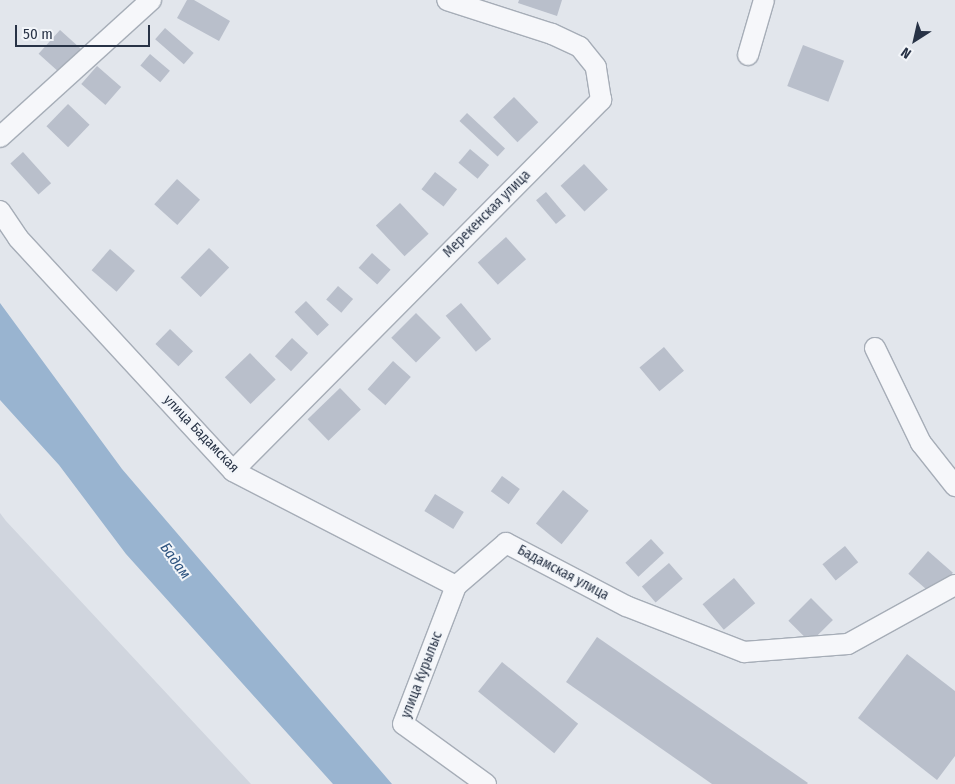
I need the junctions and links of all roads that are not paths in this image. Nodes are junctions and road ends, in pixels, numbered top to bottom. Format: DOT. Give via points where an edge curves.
graph roads {
  1 [pos="151,0"];
  2 [pos="447,0"];
  3 [pos="764,0"];
  4 [pos="748,55"];
  5 [pos="0,138"];
  6 [pos="0,211"];
  7 [pos="875,348"];
  8 [pos="233,471"];
  9 [pos="955,486"];
  10 [pos="955,584"];
  11 [pos="456,586"];
  12 [pos="486,784"];
  1 -- 5 [label="street"];
  2 -- 8 [label="street, Мерекенская улица" via="552,34 580,47 596,67 601,100"];
  3 -- 4 [label="street"];
  6 -- 8 [label="street, улица Бадамская" via="18,238"];
  7 -- 9 [label="street" via="921,443"];
  8 -- 11 [label="street, улица Бадамская"];
  10 -- 11 [label="street, Бадамская улица" via="848,644 744,652 626,606 506,543"];
  11 -- 12 [label="street, улица Курылыс" via="403,724"];
}
